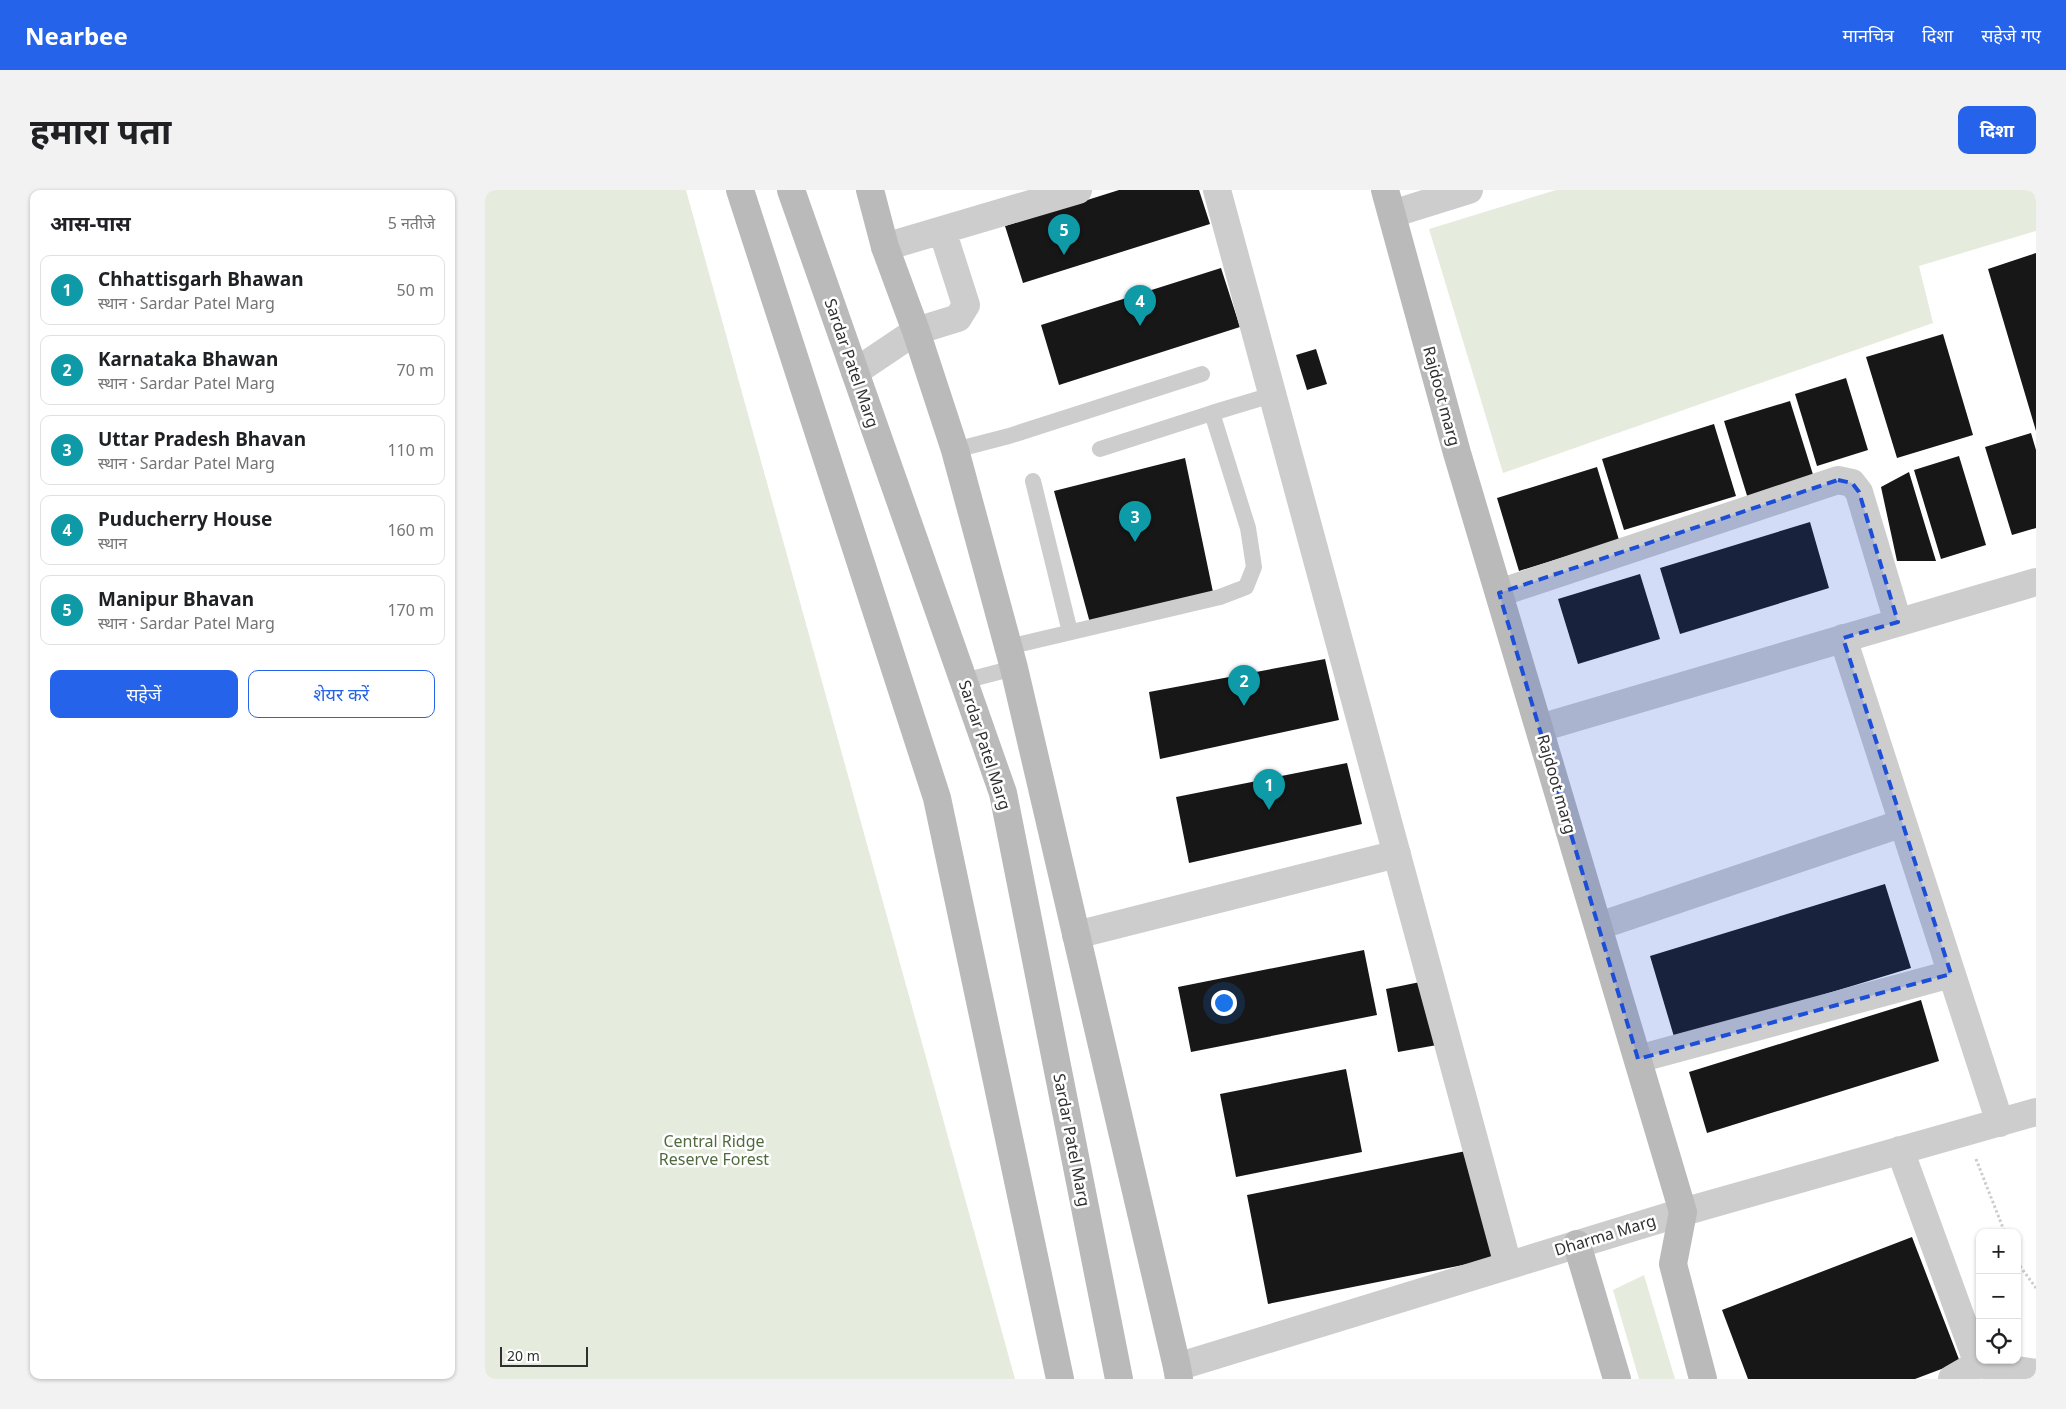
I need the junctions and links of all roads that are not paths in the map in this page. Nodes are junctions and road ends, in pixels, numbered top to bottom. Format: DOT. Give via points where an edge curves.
graph roads {
  1 [pos="741,190"];
  2 [pos="791,190"];
  3 [pos="870,190"];
  4 [pos="1078,190"];
  5 [pos="1217,190"];
  6 [pos="1469,190"];
  7 [pos="1389,202"];
  8 [pos="942,230"];
  9 [pos="885,247"];
  10 [pos="916,331"];
  11 [pos="855,372"];
  12 [pos="1202,374"];
  13 [pos="1272,395"];
  14 [pos="1212,414"];
  15 [pos="1100,449"];
  16 [pos="955,450"];
  17 [pos="1033,481"];
  18 [pos="2036,582"];
  19 [pos="1499,593"];
  20 [pos="1898,622"];
  21 [pos="1070,632"];
  22 [pos="1843,638"];
  23 [pos="1011,658"];
  24 [pos="964,681"];
  25 [pos="1540,728"];
  26 [pos="1903,823"];
  27 [pos="1397,854"];
  28 [pos="1599,926"];
  29 [pos="1076,934"];
  30 [pos="1951,974"];
  31 [pos="1638,1059"];
  32 [pos="2036,1112"];
  33 [pos="2000,1123"];
  34 [pos="1900,1150"];
  35 [pos="1683,1212"];
  36 [pos="1577,1244"];
  37 [pos="1508,1265"];
  38 [pos="1976,1359"];
  39 [pos="1978,1364"];
  40 [pos="1178,1373"];
  41 [pos="2036,1373"];
  42 [pos="1061,1379"];
  43 [pos="1119,1379"];
  44 [pos="1617,1379"];
  45 [pos="1703,1379"];
  46 [pos="1952,1379"];
  1 -- 42 [label="street" via="937,798"];
  2 -- 11 [label="street, Sardar Patel Marg"];
  3 -- 9 [label="street"];
  4 -- 8 [label="street"];
  5 -- 13 [label="street"];
  6 -- 7 [label="street"];
  7 -- 19 [label="street, Rajdoot marg" via="1457,453"];
  8 -- 9 [label="street"];
  8 -- 10 [label="street" via="966,305 958,318"];
  9 -- 10 [label="street"];
  10 -- 11 [label="street"];
  10 -- 16 [label="street"];
  11 -- 24 [label="street, Sardar Patel Marg"];
  12 -- 16 [label="lane"];
  13 -- 14 [label="lane"];
  13 -- 27 [label="street"];
  14 -- 15 [label="lane"];
  14 -- 21 [label="lane" via="1248,528 1254,567 1246,587 1220,597"];
  16 -- 23 [label="street"];
  17 -- 21 [label="lane"];
  18 -- 20 [label="street"];
  19 -- 20 [label="street" via="1838,480 1851,483 1859,492"];
  19 -- 25 [label="street, Rajdoot marg"];
  20 -- 22 [label="street"];
  21 -- 23 [label="lane"];
  22 -- 25 [label="street"];
  22 -- 26 [label="street"];
  23 -- 24 [label="lane"];
  23 -- 29 [label="street"];
  24 -- 43 [label="street, Sardar Patel Marg" via="1003,793"];
  25 -- 28 [label="street, Rajdoot marg"];
  26 -- 28 [label="street"];
  26 -- 30 [label="street"];
  27 -- 29 [label="street"];
  27 -- 37 [label="street"];
  28 -- 31 [label="street, Rajdoot marg"];
  29 -- 40 [label="street"];
  30 -- 31 [label="street"];
  30 -- 33 [label="street"];
  31 -- 35 [label="street, Rajdoot marg"];
  32 -- 33 [label="street, Dharma Marg"];
  33 -- 34 [label="street, Dharma Marg"];
  34 -- 35 [label="street, Dharma Marg"];
  34 -- 38 [label="street"];
  35 -- 36 [label="street, Dharma Marg"];
  35 -- 45 [label="street, Rajdoot marg" via="1673,1264"];
  36 -- 37 [label="street, Dharma Marg"];
  36 -- 44 [label="street"];
  37 -- 40 [label="street, Dharma Marg"];
  39 -- 41 [label="street"];
  39 -- 46 [label="street"];
}
